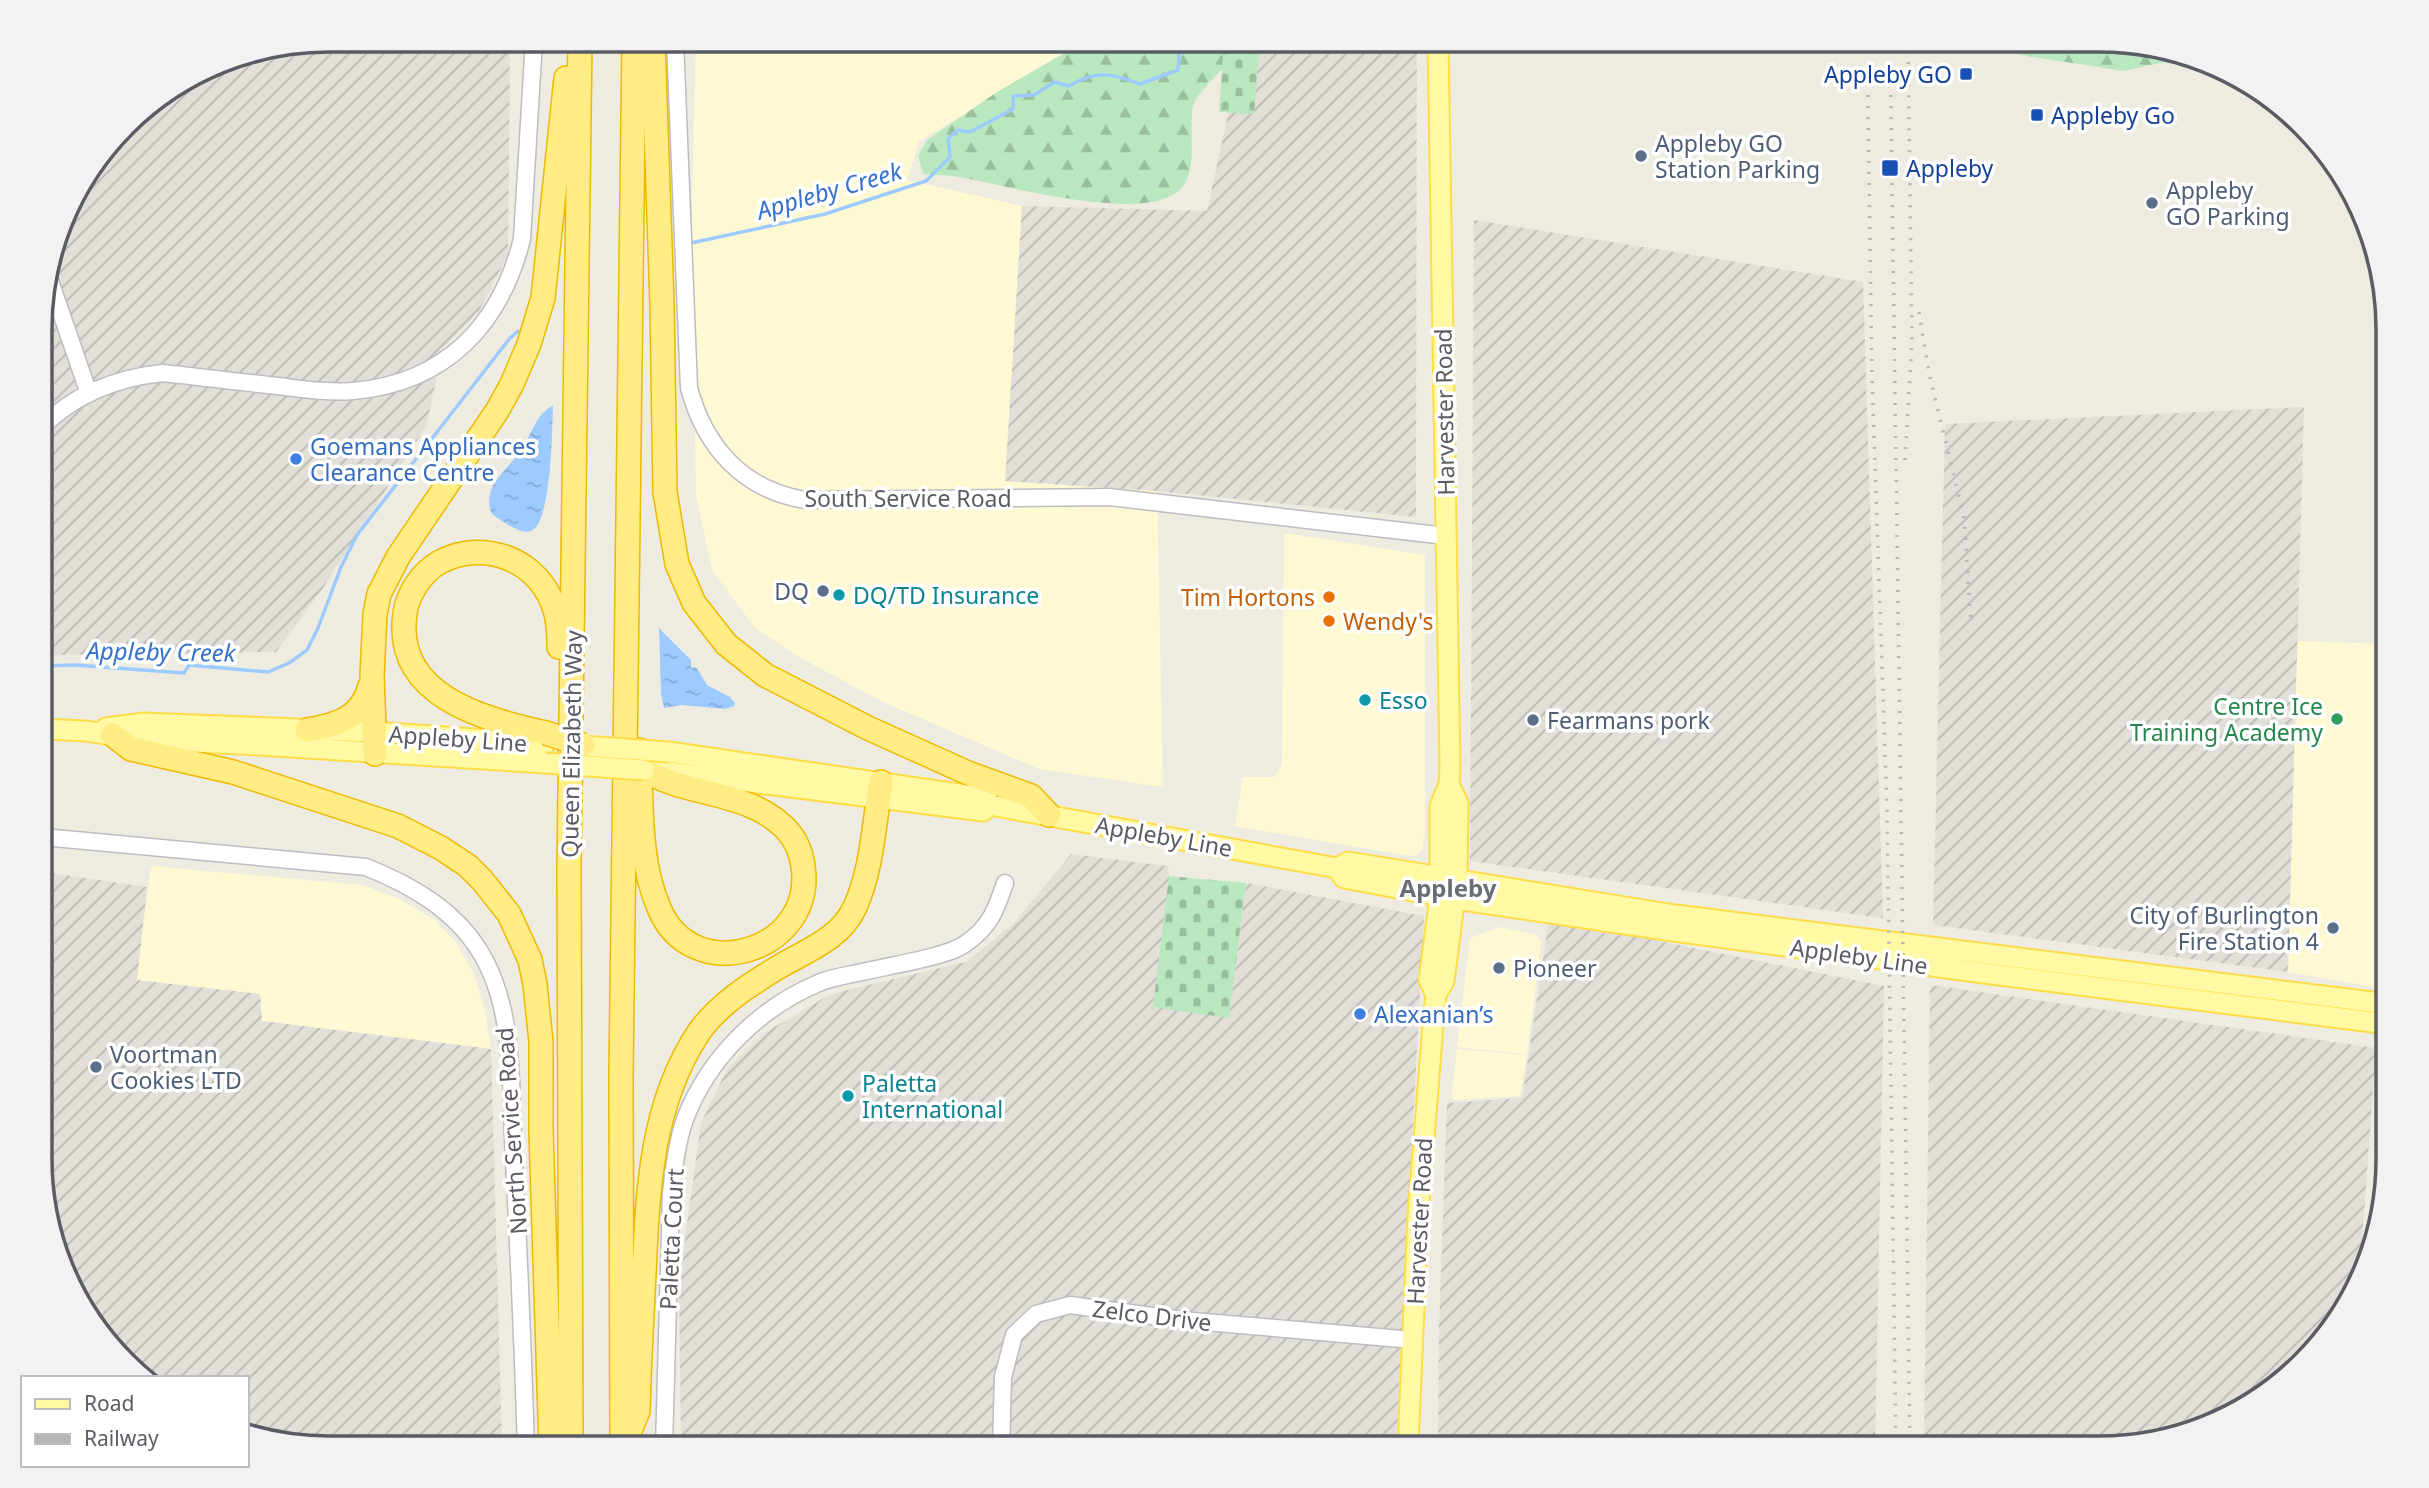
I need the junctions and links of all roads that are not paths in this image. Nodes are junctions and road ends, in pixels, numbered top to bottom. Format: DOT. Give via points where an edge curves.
graph roads {
  1 [pos="533,52"];
  2 [pos="568,52"];
  3 [pos="580,52"];
  4 [pos="634,52"];
  5 [pos="653,52"];
  6 [pos="675,52"];
  7 [pos="1438,52"];
  8 [pos="55,295"];
  9 [pos="89,394"];
  10 [pos="52,418"];
  11 [pos="1446,536"];
  12 [pos="627,622"];
  13 [pos="372,676"];
  14 [pos="52,729"];
  15 [pos="307,730"];
  16 [pos="86,731"];
  17 [pos="113,736"];
  18 [pos="375,743"];
  19 [pos="583,745"];
  20 [pos="545,747"];
  21 [pos="669,769"];
  22 [pos="644,770"];
  23 [pos="1449,784"];
  24 [pos="879,790"];
  25 [pos="1049,815"];
  26 [pos="52,839"];
  27 [pos="1440,846"];
  28 [pos="569,868"];
  29 [pos="1337,868"];
  30 [pos="1418,874"];
  31 [pos="1005,883"];
  32 [pos="1448,888"];
  33 [pos="2376,1002"];
  34 [pos="2376,1022"];
  35 [pos="1413,1339"];
  36 [pos="526,1436"];
  37 [pos="551,1436"];
  38 [pos="571,1436"];
  39 [pos="623,1436"];
  40 [pos="628,1436"];
  41 [pos="664,1436"];
  42 [pos="1002,1436"];
  43 [pos="1409,1436"];
  1 -- 9 [label="street" via="522,239 506,287 480,329 462,347 412,377 368,390 323,391 162,373 116,381"];
  2 -- 13 [label="highway" via="545,285 529,344 497,411 387,575 375,614"];
  3 -- 28 [label="highway, Queen Elizabeth Way"];
  4 -- 12 [label="highway"];
  5 -- 25 [label="highway" via="665,492 677,564 694,603 726,644 765,675 868,728 1031,796"];
  6 -- 11 [label="street, South Service Road" via="689,388 695,412 715,445 759,486 805,500 1108,497"];
  7 -- 11 [label="main road, Harvester Road"];
  8 -- 9 [label="street"];
  9 -- 10 [label="street"];
  11 -- 23 [label="main road, Harvester Road"];
  12 -- 21 [label="highway" via="636,671 644,840 660,911 669,928 698,949 729,953 765,944 791,920 800,904 804,876 794,840 770,815"];
  12 -- 39 [label="highway" via="621,1077"];
  13 -- 15 [label="highway" via="368,696 352,716"];
  13 -- 18 [label="highway"];
  14 -- 16 [label="main road, Appleby Line"];
  15 -- 16 [label="main road, Appleby Line" via="144,723"];
  15 -- 18 [label="main road, Appleby Line"];
  16 -- 17 [label="main road, Appleby Line"];
  17 -- 18 [label="main road, Appleby Line" via="242,744"];
  17 -- 37 [label="highway" via="131,749 233,772 398,826 468,866 509,914 530,960 541,1042"];
  18 -- 20 [label="main road, Appleby Line"];
  19 -- 20 [label="highway, bridge"];
  19 -- 21 [label="main road, Appleby Line, bridge"];
  20 -- 22 [label="main road, Appleby Line, bridge"];
  20 -- 28 [label="highway" via="459,706 416,671 404,642 406,608 418,582 439,563 476,552 513,559 542,584 555,608"];
  21 -- 22 [label="highway"];
  21 -- 24 [label="main road, Appleby Line"];
  23 -- 27 [label="main road, Harvester Road" via="1440,806"];
  23 -- 32 [label="main road, Harvester Road" via="1458,803"];
  24 -- 25 [label="main road, Appleby Line" via="982,811 990,805"];
  24 -- 40 [label="highway" via="868,862 854,909 831,937 746,989 714,1015 682,1060 669,1090 658,1128 647,1217 638,1411"];
  25 -- 29 [label="main road, Appleby Line"];
  26 -- 36 [label="street, North Service Road" via="366,867 424,895 467,934 497,988 510,1062"];
  27 -- 30 [label="main road"];
  27 -- 32 [label="main road, Harvester Road"];
  28 -- 38 [label="highway, Queen Elizabeth Way"];
  29 -- 30 [label="main road, Appleby Line" via="1348,862"];
  29 -- 32 [label="main road, Appleby Line" via="1344,878"];
  30 -- 32 [label="main road, Appleby Line"];
  31 -- 41 [label="street, Paletta Court" via="993,918 963,946 823,981 758,1020 708,1073 685,1120 671,1193"];
  32 -- 33 [label="main road, Appleby Line"];
  32 -- 34 [label="main road, Appleby Line" via="1991,974"];
  32 -- 35 [label="main road, Harvester Road" via="1429,980 1436,995"];
  35 -- 42 [label="street, Zelco Drive" via="1182,1320 1070,1305 1037,1314 1014,1335 1003,1377"];
  35 -- 43 [label="main road, Harvester Road"];
}
